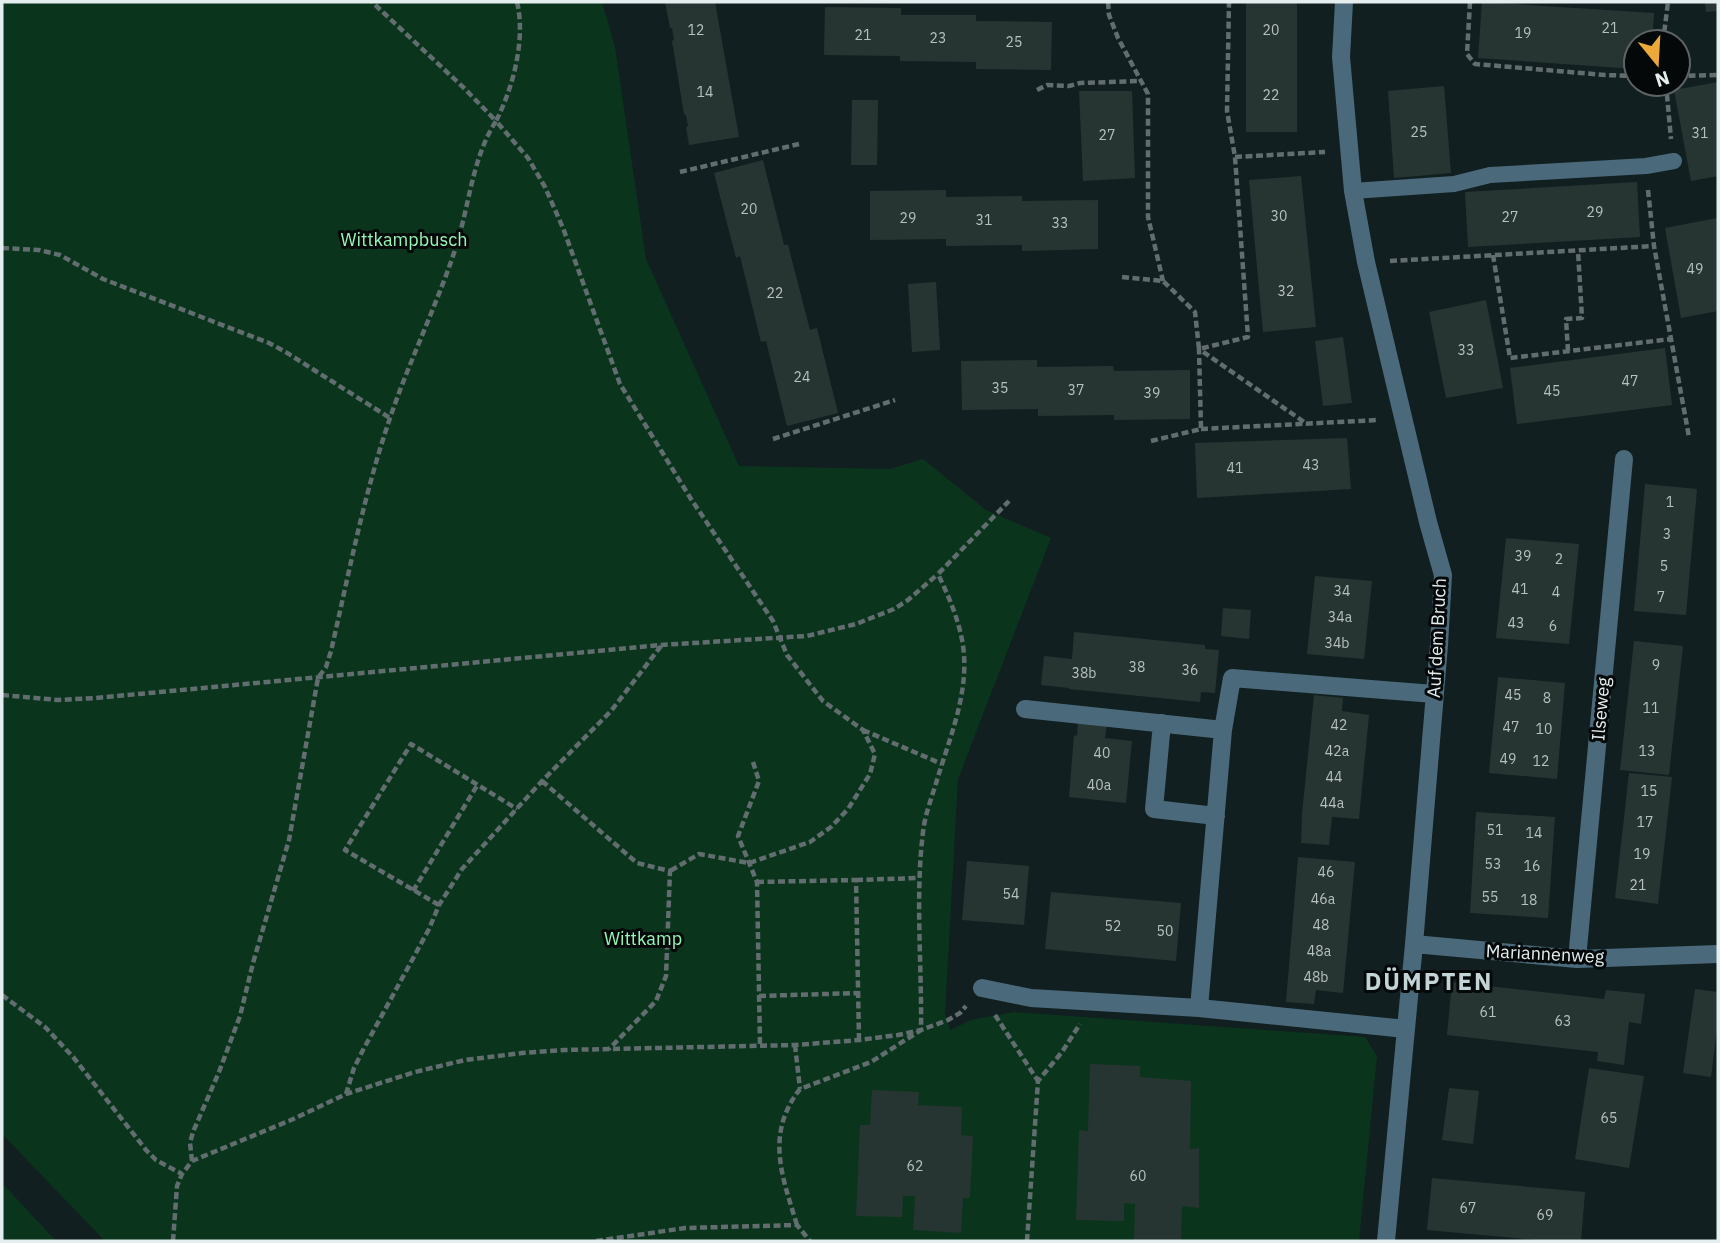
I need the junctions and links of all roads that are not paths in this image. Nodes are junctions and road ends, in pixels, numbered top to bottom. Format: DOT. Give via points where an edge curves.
graph roads {
  1 [pos="1344,2"];
  2 [pos="1674,161"];
  3 [pos="1353,191"];
  4 [pos="1624,459"];
  5 [pos="1434,694"];
  6 [pos="1025,709"];
  7 [pos="1162,723"];
  8 [pos="1223,730"];
  9 [pos="1216,816"];
  10 [pos="1414,944"];
  11 [pos="1718,954"];
  12 [pos="1577,960"];
  13 [pos="982,988"];
  14 [pos="1199,1008"];
  15 [pos="1406,1029"];
  16 [pos="1386,1241"];
  1 -- 3 [label="street, Auf dem Bruch" via="1341,57"];
  2 -- 3 [label="lane"];
  3 -- 5 [label="street, Auf dem Bruch" via="1366,262 1443,575"];
  4 -- 12 [label="street, Ilseweg"];
  5 -- 8 [label="street" via="1232,678"];
  5 -- 10 [label="street, Auf dem Bruch"];
  6 -- 7 [label="street"];
  7 -- 8 [label="street"];
  7 -- 9 [label="street" via="1154,809"];
  8 -- 9 [label="street"];
  9 -- 14 [label="street"];
  10 -- 12 [label="street, Mariannenweg"];
  10 -- 15 [label="street, Auf dem Bruch"];
  11 -- 12 [label="street, Mariannenweg"];
  13 -- 14 [label="street" via="1031,998"];
  14 -- 15 [label="street"];
  15 -- 16 [label="street, Auf dem Bruch"];
}
